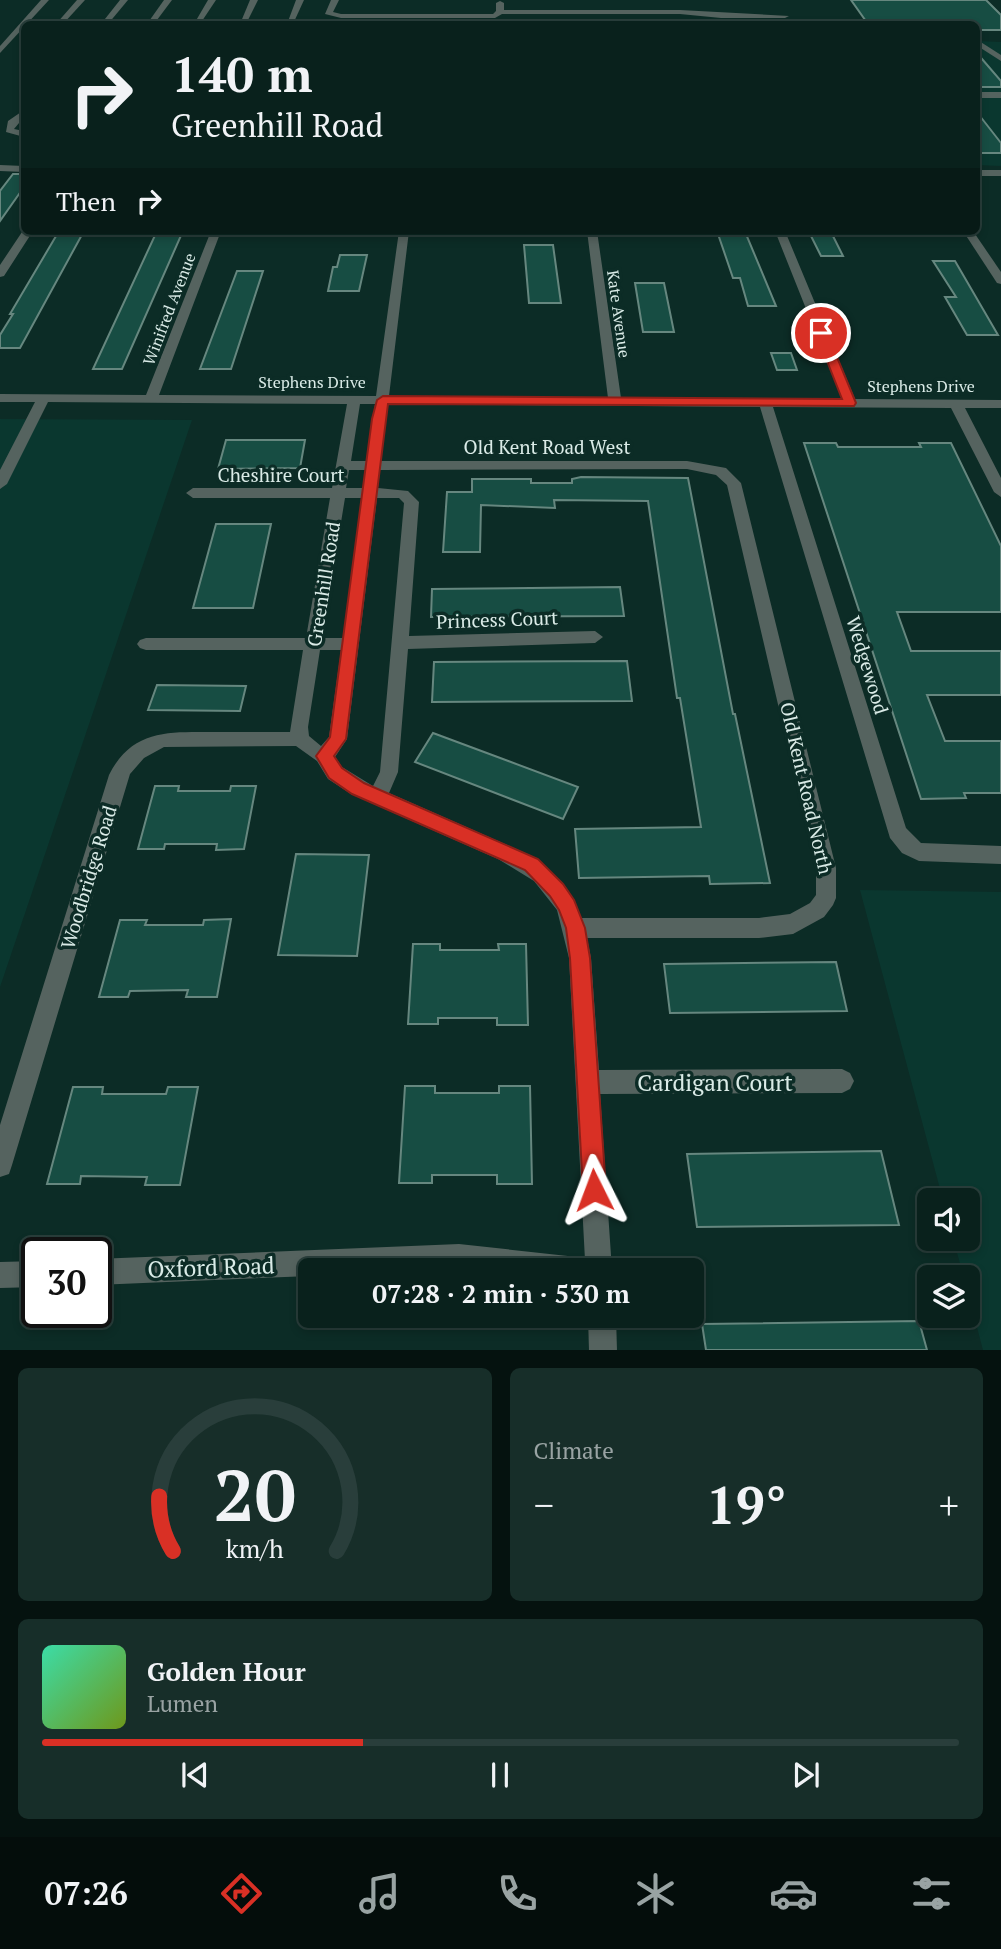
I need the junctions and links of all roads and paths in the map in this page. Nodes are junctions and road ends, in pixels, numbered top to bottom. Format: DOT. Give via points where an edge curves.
graph roads {
  1 [pos="45,0"];
  2 [pos="81,0"];
  3 [pos="124,0"];
  4 [pos="168,0"];
  5 [pos="212,0"];
  6 [pos="254,0"];
  7 [pos="300,0"];
  8 [pos="335,0"];
  9 [pos="500,0"];
  10 [pos="780,8"];
  11 [pos="500,12"];
  12 [pos="785,16"];
  13 [pos="29,21"];
  14 [pos="61,21"];
  15 [pos="106,21"];
  16 [pos="152,21"];
  17 [pos="199,21"];
  18 [pos="244,21"];
  19 [pos="291,21"];
  20 [pos="788,21"];
  21 [pos="17,37"];
  22 [pos="989,38"];
  23 [pos="980,39"];
  24 [pos="0,40"];
  25 [pos="980,43"];
  26 [pos="0,51"];
  27 [pos="1001,60"];
  28 [pos="980,95"];
  29 [pos="1001,95"];
  30 [pos="21,115"];
  31 [pos="21,133"];
  32 [pos="0,169"];
  33 [pos="21,169"];
  34 [pos="980,173"];
  35 [pos="1001,173"];
  36 [pos="25,235"];
  37 [pos="214,235"];
  38 [pos="404,235"];
  39 [pos="593,235"];
  40 [pos="782,235"];
  41 [pos="971,235"];
  42 [pos="0,274"];
  43 [pos="1001,281"];
  44 [pos="0,398"];
  45 [pos="44,398"];
  46 [pos="151,399"];
  47 [pos="354,400"];
  48 [pos="383,400"];
  49 [pos="615,402"];
  50 [pos="765,402"];
  51 [pos="850,403"];
  52 [pos="956,404"];
  53 [pos="1001,404"];
  54 [pos="373,465"];
  55 [pos="343,466"];
  56 [pos="721,471"];
  57 [pos="0,484"];
  58 [pos="1001,492"];
  59 [pos="338,493"];
  60 [pos="369,493"];
  61 [pos="193,494"];
  62 [pos="596,637"];
  63 [pos="401,643"];
  64 [pos="146,644"];
  65 [pos="350,644"];
  66 [pos="313,645"];
  67 [pos="300,739"];
  68 [pos="324,756"];
  69 [pos="378,797"];
  70 [pos="1001,855"];
  71 [pos="575,928"];
  72 [pos="842,1081"];
  73 [pos="587,1082"];
  74 [pos="0,1165"];
  75 [pos="414,1258"];
  76 [pos="476,1258"];
  77 [pos="598,1258"];
  78 [pos="298,1263"];
  79 [pos="112,1271"];
  80 [pos="21,1275"];
  81 [pos="0,1276"];
  82 [pos="602,1328"];
  83 [pos="603,1350"];
  1 -- 13 [label="street"];
  2 -- 14 [label="street"];
  3 -- 15 [label="street"];
  4 -- 16 [label="street"];
  5 -- 17 [label="street"];
  6 -- 18 [label="street"];
  7 -- 19 [label="street"];
  8 -- 11 [label="street" via="329,14 495,16"];
  9 -- 11 [label="street"];
  10 -- 12 [label="street"];
  11 -- 12 [label="street"];
  12 -- 20 [label="street"];
  21 -- 24 [label="street"];
  21 -- 26 [label="street"];
  22 -- 23 [label="street"];
  25 -- 27 [label="street"];
  28 -- 29 [label="street"];
  30 -- 31 [label="street" via="9,130"];
  32 -- 33 [label="street"];
  34 -- 35 [label="street"];
  36 -- 42 [label="street"];
  37 -- 46 [label="street, Winifred Avenue"];
  38 -- 48 [label="street, Greenhill Road"];
  39 -- 49 [label="street, Kate Avenue"];
  40 -- 51 [label="street"];
  41 -- 43 [label="street"];
  44 -- 45 [label="street, Stephens Drive"];
  45 -- 46 [label="street, Stephens Drive"];
  45 -- 57 [label="street"];
  46 -- 47 [label="street, Stephens Drive"];
  47 -- 48 [label="street, Stephens Drive"];
  47 -- 55 [label="street, Greenhill Road"];
  48 -- 49 [label="street, Stephens Drive"];
  48 -- 54 [label="street, Greenhill Road"];
  49 -- 50 [label="street, Stephens Drive"];
  50 -- 51 [label="street, Stephens Drive"];
  50 -- 70 [label="street, Wedgewood" via="897,832 919,852"];
  51 -- 52 [label="street, Stephens Drive"];
  52 -- 53 [label="street, Stephens Drive"];
  52 -- 58 [label="street"];
  54 -- 55 [label="street, Old Kent Road West"];
  54 -- 56 [label="street, Old Kent Road West" via="687,465"];
  54 -- 60 [label="street, Greenhill Road"];
  55 -- 59 [label="street, Greenhill Road"];
  56 -- 71 [label="street, Old Kent Road North" via="734,483 741,508 826,868 826,898 817,910 793,924"];
  59 -- 60 [label="street, Cheshire Court"];
  59 -- 61 [label="street, Cheshire Court"];
  59 -- 66 [label="street, Greenhill Road"];
  60 -- 63 [label="street, Cheshire Court" via="403,494 412,502"];
  60 -- 65 [label="street, Greenhill Road"];
  62 -- 63 [label="street, Princess Court"];
  63 -- 69 [label="street" via="389,772"];
  64 -- 66 [label="street"];
  65 -- 66 [label="street"];
  65 -- 68 [label="street, Greenhill Road" via="338,739"];
  66 -- 67 [label="street, Greenhill Road"];
  67 -- 68 [label="street"];
  67 -- 74 [label="street, Woodbridge Road" via="163,740 148,745 126,763"];
  68 -- 69 [label="street" via="346,782"];
  69 -- 71 [label="street" via="532,864 557,890"];
  71 -- 73 [label="street"];
  72 -- 73 [label="street, Cardigan Court"];
  73 -- 77 [label="street"];
  75 -- 76 [label="street, Oxford Road"];
  78 -- 79 [label="street, Oxford Road"];
  80 -- 81 [label="street"];
  82 -- 83 [label="street"];
}
